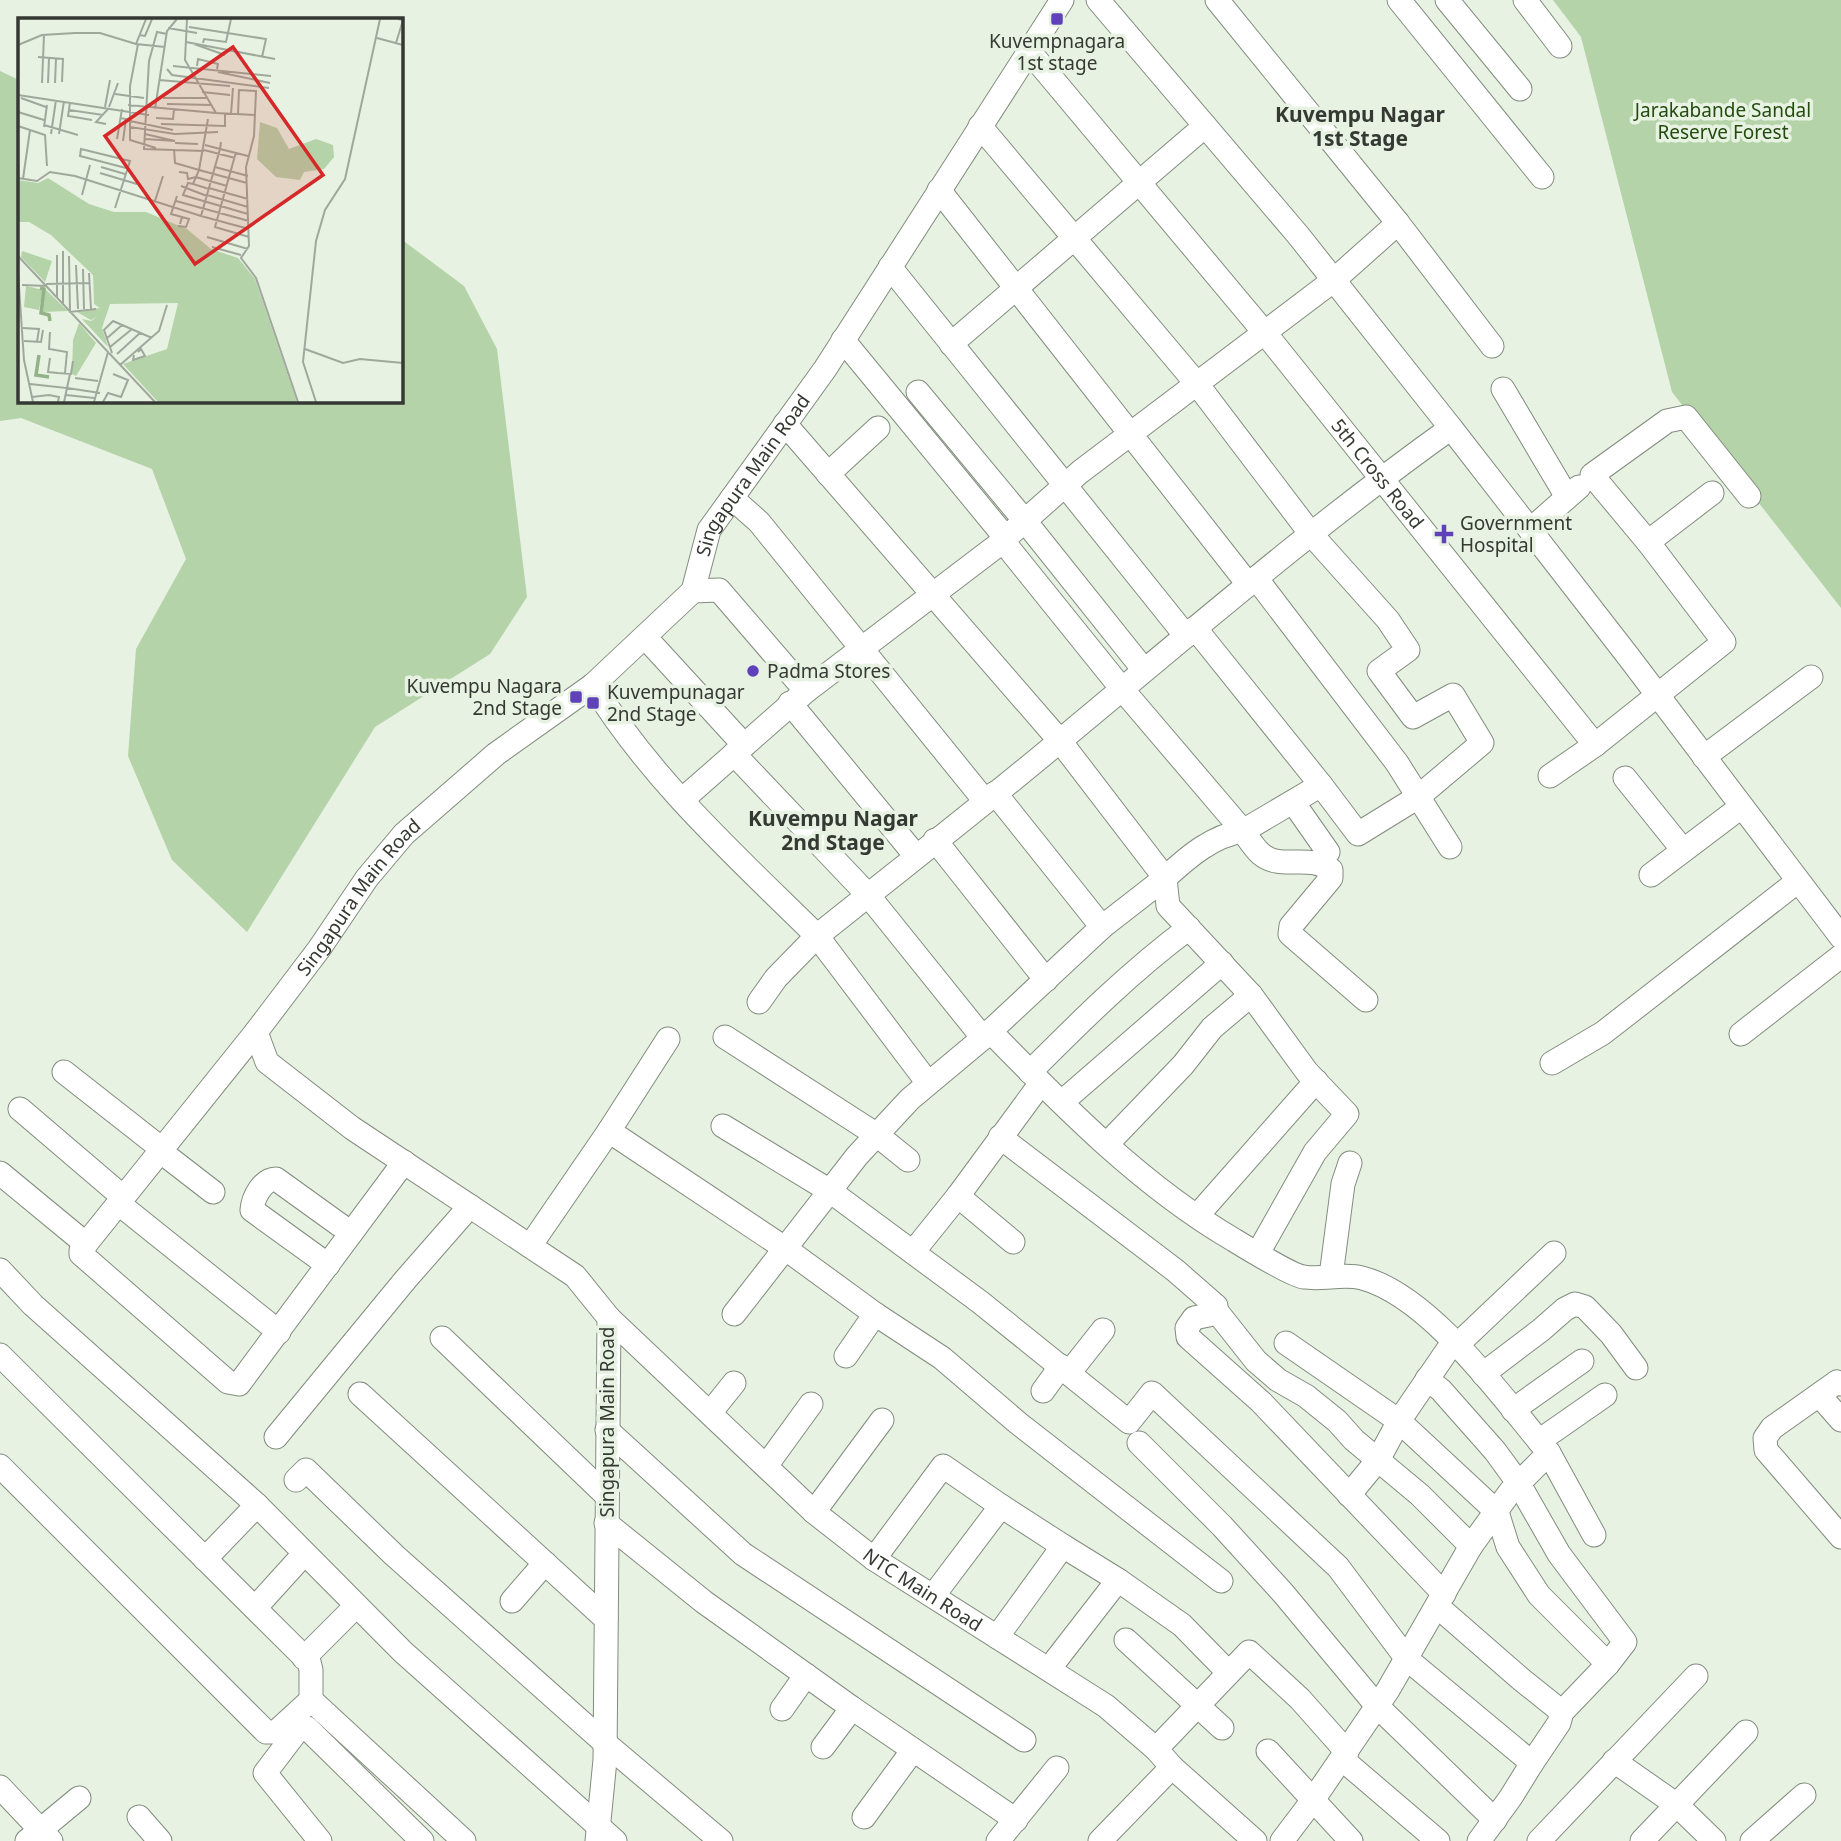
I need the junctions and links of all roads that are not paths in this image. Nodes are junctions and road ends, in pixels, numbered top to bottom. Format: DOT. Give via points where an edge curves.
graph roads {
  1 [pos="1062,0"];
  2 [pos="1098,0"];
  3 [pos="1217,0"];
  4 [pos="1399,0"];
  5 [pos="1447,0"];
  6 [pos="1525,0"];
  7 [pos="1560,46"];
  8 [pos="1029,51"];
  9 [pos="1520,89"];
  10 [pos="980,126"];
  11 [pos="1205,126"];
  12 [pos="1542,177"];
  13 [pos="1140,183"];
  14 [pos="939,190"];
  15 [pos="1398,223"];
  16 [pos="1074,238"];
  17 [pos="890,267"];
  18 [pos="1334,280"];
  19 [pos="1015,287"];
  20 [pos="1265,333"];
  21 [pos="843,340"];
  22 [pos="951,344"];
  23 [pos="1492,346"];
  24 [pos="1197,384"];
  25 [pos="1503,389"];
  26 [pos="918,392"];
  27 [pos="785,424"];
  28 [pos="878,428"];
  29 [pos="1451,428"];
  30 [pos="1131,434"];
  31 [pos="828,474"];
  32 [pos="1592,475"];
  33 [pos="1382,477"];
  34 [pos="1064,486"];
  35 [pos="1712,493"];
  36 [pos="1749,496"];
  37 [pos="1567,497"];
  38 [pos="732,498"];
  39 [pos="1025,521"];
  40 [pos="1530,530"];
  41 [pos="1311,534"];
  42 [pos="1004,539"];
  43 [pos="1648,542"];
  44 [pos="1252,581"];
  45 [pos="693,591"];
  46 [pos="932,593"];
  47 [pos="1190,632"];
  48 [pos="645,637"];
  49 [pos="861,647"];
  50 [pos="1144,670"];
  51 [pos="1811,677"];
  52 [pos="593,685"];
  53 [pos="1122,689"];
  54 [pos="1657,694"];
  55 [pos="798,697"];
  56 [pos="1060,741"];
  57 [pos="1595,745"];
  58 [pos="739,749"];
  59 [pos="1704,757"];
  60 [pos="1550,776"];
  61 [pos="1625,778"];
  62 [pos="1321,785"];
  63 [pos="990,797"];
  64 [pos="1418,797"];
  65 [pos="682,800"];
  66 [pos="1293,802"];
  67 [pos="1741,807"];
  68 [pos="1243,831"];
  69 [pos="935,841"];
  70 [pos="1451,847"];
  71 [pos="1683,850"];
  72 [pos="1328,852"];
  73 [pos="916,856"];
  74 [pos="1651,875"];
  75 [pos="1166,878"];
  76 [pos="1798,881"];
  77 [pos="868,895"];
  78 [pos="1102,928"];
  79 [pos="1189,928"];
  80 [pos="817,936"];
  81 [pos="1841,937"];
  82 [pos="1841,956"];
  83 [pos="1222,963"];
  84 [pos="1046,980"];
  85 [pos="1251,995"];
  86 [pos="1366,1000"];
  87 [pos="759,1002"];
  88 [pos="256,1031"];
  89 [pos="987,1034"];
  90 [pos="1741,1034"];
  91 [pos="725,1037"];
  92 [pos="668,1039"];
  93 [pos="1552,1063"];
  94 [pos="64,1072"];
  95 [pos="1035,1077"];
  96 [pos="1316,1081"];
  97 [pos="928,1083"];
  98 [pos="1062,1102"];
  99 [pos="20,1109"];
  100 [pos="723,1126"];
  101 [pos="609,1131"];
  102 [pos="877,1135"];
  103 [pos="1000,1137"];
  104 [pos="1107,1143"];
  105 [pos="161,1150"];
  106 [pos="908,1160"];
  107 [pos="404,1162"];
  108 [pos="1350,1163"];
  109 [pos="0,1173"];
  110 [pos="830,1191"];
  111 [pos="213,1192"];
  112 [pos="958,1196"];
  113 [pos="121,1200"];
  114 [pos="470,1206"];
  115 [pos="1197,1216"];
  116 [pos="351,1233"];
  117 [pos="1013,1242"];
  118 [pos="86,1244"];
  119 [pos="530,1246"];
  120 [pos="786,1249"];
  121 [pos="913,1252"];
  122 [pos="1258,1253"];
  123 [pos="1555,1253"];
  124 [pos="328,1265"];
  125 [pos="0,1270"];
  126 [pos="1331,1276"];
  127 [pos="1216,1306"];
  128 [pos="734,1314"];
  129 [pos="875,1314"];
  130 [pos="609,1318"];
  131 [pos="1103,1330"];
  132 [pos="279,1332"];
  133 [pos="442,1338"];
  134 [pos="1286,1343"];
  135 [pos="1455,1344"];
  136 [pos="0,1355"];
  137 [pos="846,1356"];
  138 [pos="1582,1361"];
  139 [pos="1636,1368"];
  140 [pos="1065,1370"];
  141 [pos="1483,1374"];
  142 [pos="1427,1379"];
  143 [pos="734,1383"];
  144 [pos="1841,1384"];
  145 [pos="1043,1391"];
  146 [pos="360,1394"];
  147 [pos="1605,1395"];
  148 [pos="1819,1395"];
  149 [pos="811,1404"];
  150 [pos="1513,1410"];
  151 [pos="709,1413"];
  152 [pos="882,1420"];
  153 [pos="1841,1420"];
  154 [pos="1399,1421"];
  155 [pos="607,1430"];
  156 [pos="276,1437"];
  157 [pos="1139,1443"];
  158 [pos="1544,1447"];
  159 [pos="1378,1460"];
  160 [pos="0,1466"];
  161 [pos="766,1466"];
  162 [pos="296,1480"];
  163 [pos="1519,1484"];
  164 [pos="606,1495"];
  165 [pos="1349,1495"];
  166 [pos="257,1505"];
  167 [pos="1002,1506"];
  168 [pos="814,1512"];
  169 [pos="1497,1512"];
  170 [pos="606,1523"];
  171 [pos="1594,1535"];
  172 [pos="1841,1536"];
  173 [pos="1063,1546"];
  174 [pos="1471,1546"];
  175 [pos="304,1554"];
  176 [pos="205,1559"];
  177 [pos="874,1559"];
  178 [pos="545,1563"];
  179 [pos="1118,1580"];
  180 [pos="1221,1581"];
  181 [pos="933,1596"];
  182 [pos="1440,1600"];
  183 [pos="512,1601"];
  184 [pos="356,1606"];
  185 [pos="255,1608"];
  186 [pos="607,1619"];
  187 [pos="997,1637"];
  188 [pos="1126,1640"];
  189 [pos="304,1658"];
  190 [pos="1407,1659"];
  191 [pos="1608,1664"];
  192 [pos="1049,1669"];
  193 [pos="1227,1671"];
  194 [pos="806,1675"];
  195 [pos="1696,1676"];
  196 [pos="312,1700"];
  197 [pos="1198,1706"];
  198 [pos="1377,1706"];
  199 [pos="852,1708"];
  200 [pos="782,1709"];
  201 [pos="1562,1712"];
  202 [pos="1222,1728"];
  203 [pos="1746,1732"];
  204 [pos="1024,1740"];
  205 [pos="605,1744"];
  206 [pos="823,1747"];
  207 [pos="1156,1749"];
  208 [pos="913,1750"];
  209 [pos="1268,1751"];
  210 [pos="1344,1756"];
  211 [pos="1614,1760"];
  212 [pos="1532,1763"];
  213 [pos="1172,1767"];
  214 [pos="1057,1768"];
  215 [pos="0,1787"];
  216 [pos="1804,1795"];
  217 [pos="79,1798"];
  218 [pos="1313,1800"];
  219 [pos="1676,1805"];
  220 [pos="139,1817"];
  221 [pos="864,1817"];
  222 [pos="1016,1820"];
  223 [pos="1495,1820"];
  224 [pos="604,1836"];
  225 [pos="40,1837"];
  226 [pos="160,1841"];
  227 [pos="320,1841"];
  228 [pos="422,1841"];
  229 [pos="464,1841"];
  230 [pos="722,1841"];
  231 [pos="998,1841"];
  232 [pos="1100,1841"];
  233 [pos="1255,1841"];
  234 [pos="1282,1841"];
  235 [pos="1351,1841"];
  236 [pos="1438,1841"];
  237 [pos="1479,1841"];
  238 [pos="1539,1841"];
  239 [pos="1642,1841"];
  240 [pos="1714,1841"];
  241 [pos="1752,1841"];
  1 -- 8 [label="street, Singapura Main Road"];
  2 -- 11 [label="street"];
  3 -- 15 [label="street"];
  4 -- 12 [label="street"];
  5 -- 9 [label="street"];
  6 -- 7 [label="street"];
  8 -- 10 [label="street, Singapura Main Road"];
  8 -- 13 [label="street, 5th Cross Road"];
  10 -- 14 [label="street, Singapura Main Road"];
  10 -- 16 [label="street"];
  11 -- 13 [label="street"];
  11 -- 18 [label="street"];
  13 -- 16 [label="street"];
  13 -- 20 [label="street, 5th Cross Road"];
  14 -- 17 [label="street, Singapura Main Road"];
  14 -- 19 [label="street"];
  15 -- 18 [label="street"];
  15 -- 23 [label="street"];
  16 -- 19 [label="street"];
  16 -- 24 [label="street"];
  17 -- 21 [label="street, Singapura Main Road"];
  17 -- 22 [label="street"];
  18 -- 20 [label="street"];
  18 -- 29 [label="street"];
  19 -- 22 [label="street"];
  19 -- 30 [label="street"];
  20 -- 24 [label="street"];
  20 -- 33 [label="street, 5th Cross Road"];
  21 -- 27 [label="street, Singapura Main Road"];
  21 -- 42 [label="street"];
  22 -- 34 [label="street"];
  24 -- 30 [label="street"];
  24 -- 41 [label="street"];
  25 -- 37 [label="street"];
  26 -- 39 [label="street"];
  27 -- 31 [label="street"];
  27 -- 38 [label="street, Singapura Main Road"];
  28 -- 31 [label="street"];
  29 -- 33 [label="street"];
  29 -- 40 [label="street"];
  30 -- 34 [label="street"];
  30 -- 44 [label="street"];
  31 -- 46 [label="street"];
  32 -- 36 [label="street" via="1667,421 1686,418"];
  32 -- 37 [label="street"];
  32 -- 43 [label="street"];
  33 -- 41 [label="street"];
  33 -- 57 [label="street, 5th Cross Road"];
  34 -- 39 [label="street"];
  34 -- 47 [label="street"];
  35 -- 43 [label="street"];
  37 -- 40 [label="street"];
  38 -- 45 [label="street, Singapura Main Road" via="709,530"];
  38 -- 49 [label="street" via="759,522"];
  39 -- 42 [label="street"];
  39 -- 50 [label="street"];
  40 -- 54 [label="street"];
  41 -- 44 [label="street"];
  41 -- 64 [label="street" via="1388,620 1408,650 1379,671 1413,718 1453,695 1482,743"];
  42 -- 46 [label="street"];
  42 -- 53 [label="street"];
  43 -- 54 [label="street" via="1724,642"];
  44 -- 47 [label="street"];
  44 -- 64 [label="street" via="1397,763"];
  45 -- 48 [label="street, Singapura Main Road"];
  45 -- 55 [label="street" via="719,590"];
  46 -- 49 [label="street"];
  46 -- 56 [label="street"];
  47 -- 50 [label="street"];
  47 -- 62 [label="street"];
  48 -- 52 [label="street, Singapura Main Road"];
  48 -- 58 [label="street"];
  49 -- 55 [label="street"];
  49 -- 63 [label="street"];
  50 -- 53 [label="street"];
  51 -- 59 [label="street"];
  52 -- 65 [label="street" via="617,724"];
  52 -- 88 [label="street, Singapura Main Road" via="496,754 404,834"];
  53 -- 56 [label="street"];
  53 -- 68 [label="street"];
  54 -- 57 [label="street"];
  54 -- 59 [label="street"];
  55 -- 58 [label="street"];
  55 -- 73 [label="street"];
  56 -- 63 [label="street"];
  56 -- 75 [label="street"];
  57 -- 60 [label="street"];
  58 -- 65 [label="street"];
  58 -- 77 [label="street"];
  59 -- 67 [label="street"];
  61 -- 71 [label="street"];
  62 -- 64 [label="street" via="1358,834"];
  62 -- 66 [label="street"];
  63 -- 69 [label="street"];
  63 -- 78 [label="street"];
  64 -- 70 [label="street"];
  65 -- 80 [label="street"];
  66 -- 68 [label="street"];
  66 -- 72 [label="street"];
  67 -- 71 [label="street"];
  67 -- 76 [label="street"];
  68 -- 75 [label="street" via="1195,851"];
  68 -- 86 [label="street" via="1261,854 1280,862 1322,863 1331,870 1331,878 1291,926 1290,934"];
  69 -- 73 [label="street"];
  69 -- 84 [label="street"];
  71 -- 74 [label="street"];
  73 -- 77 [label="street"];
  75 -- 78 [label="street"];
  75 -- 79 [label="street" via="1168,906"];
  76 -- 81 [label="street"];
  76 -- 93 [label="street" via="1603,1033"];
  77 -- 80 [label="street"];
  77 -- 89 [label="street"];
  78 -- 84 [label="street"];
  79 -- 83 [label="street"];
  79 -- 95 [label="street" via="1098,1003"];
  80 -- 87 [label="street"];
  80 -- 97 [label="street"];
  82 -- 90 [label="street"];
  83 -- 85 [label="street"];
  83 -- 98 [label="street"];
  84 -- 89 [label="street"];
  85 -- 96 [label="street"];
  85 -- 104 [label="street" via="1212,1028 1183,1065"];
  88 -- 105 [label="street"];
  88 -- 107 [label="street, Singapura Main Road" via="267,1062"];
  89 -- 95 [label="street"];
  89 -- 97 [label="street"];
  91 -- 102 [label="street"];
  92 -- 101 [label="street"];
  94 -- 105 [label="street"];
  95 -- 98 [label="street"];
  95 -- 103 [label="street"];
  96 -- 115 [label="street"];
  96 -- 122 [label="street" via="1347,1114 1315,1152"];
  97 -- 102 [label="street"];
  98 -- 104 [label="street"];
  99 -- 113 [label="street"];
  100 -- 110 [label="street"];
  101 -- 119 [label="street"];
  101 -- 120 [label="street"];
  102 -- 106 [label="street"];
  102 -- 110 [label="street"];
  103 -- 112 [label="street"];
  103 -- 127 [label="street"];
  104 -- 115 [label="street" via="1161,1193"];
  105 -- 111 [label="street"];
  105 -- 113 [label="street"];
  107 -- 114 [label="street, Singapura Main Road"];
  107 -- 116 [label="street"];
  108 -- 126 [label="street"];
  109 -- 118 [label="street"];
  110 -- 120 [label="street"];
  110 -- 121 [label="street"];
  112 -- 117 [label="street"];
  112 -- 121 [label="street"];
  113 -- 118 [label="street"];
  113 -- 132 [label="street"];
  114 -- 119 [label="street, Singapura Main Road"];
  114 -- 156 [label="street"];
  115 -- 122 [label="street"];
  116 -- 124 [label="street"];
  116 -- 124 [label="street" via="276,1179 266,1182 254,1198 252,1210"];
  118 -- 132 [label="street" via="82,1256 233,1385 239,1384"];
  119 -- 130 [label="street, Singapura Main Road" via="575,1276"];
  120 -- 128 [label="street"];
  120 -- 129 [label="street"];
  121 -- 140 [label="street"];
  122 -- 126 [label="street" via="1303,1277"];
  123 -- 135 [label="street"];
  124 -- 132 [label="street"];
  125 -- 166 [label="street" via="33,1305"];
  126 -- 135 [label="street" via="1362,1278 1403,1297"];
  129 -- 137 [label="street"];
  129 -- 180 [label="street" via="942,1358"];
  130 -- 151 [label="street, NTC Main Road"];
  130 -- 155 [label="street, Singapura Main Road"];
  131 -- 140 [label="street"];
  133 -- 164 [label="street"];
  134 -- 154 [label="street"];
  135 -- 141 [label="street"];
  135 -- 142 [label="street"];
  136 -- 176 [label="street"];
  138 -- 150 [label="street"];
  139 -- 141 [label="street" via="1611,1334 1585,1307 1575,1304"];
  140 -- 145 [label="street"];
  140 -- 190 [label="street" via="1129,1422 1152,1393 1338,1567"];
  141 -- 150 [label="street"];
  142 -- 154 [label="street"];
  142 -- 163 [label="street" via="1463,1413"];
  143 -- 151 [label="street"];
  144 -- 148 [label="street" via="1837,1382"];
  146 -- 178 [label="street"];
  147 -- 158 [label="street"];
  148 -- 153 [label="street"];
  148 -- 172 [label="street" via="1772,1428 1765,1438 1766,1450"];
  149 -- 161 [label="street"];
  150 -- 158 [label="street"];
  151 -- 161 [label="street, NTC Main Road"];
  152 -- 168 [label="street"];
  154 -- 159 [label="street"];
  154 -- 169 [label="street"];
  155 -- 164 [label="street, Singapura Main Road"];
  155 -- 204 [label="street" via="743,1554"];
  157 -- 198 [label="street" via="1222,1526"];
  158 -- 163 [label="street"];
  158 -- 171 [label="street"];
  159 -- 165 [label="street"];
  159 -- 165 [label="street" via="1306,1396 1256,1361 1218,1313 1194,1318 1187,1328 1188,1337 1261,1402"];
  159 -- 174 [label="street"];
  160 -- 196 [label="street" via="266,1732 276,1732"];
  161 -- 168 [label="street, NTC Main Road"];
  162 -- 205 [label="street" via="306,1469 394,1555"];
  163 -- 169 [label="street"];
  163 -- 191 [label="street" via="1559,1554 1625,1642"];
  164 -- 170 [label="street, Singapura Main Road"];
  165 -- 182 [label="street"];
  166 -- 175 [label="street"];
  166 -- 176 [label="street"];
  167 -- 173 [label="street"];
  167 -- 177 [label="street" via="943,1466"];
  167 -- 181 [label="street"];
  168 -- 177 [label="street, NTC Main Road"];
  169 -- 174 [label="street"];
  169 -- 191 [label="street" via="1508,1547 1539,1595"];
  170 -- 186 [label="street, Singapura Main Road"];
  170 -- 194 [label="street" via="688,1591"];
  173 -- 179 [label="street"];
  173 -- 187 [label="street"];
  174 -- 182 [label="street"];
  175 -- 184 [label="street"];
  175 -- 185 [label="street"];
  176 -- 185 [label="street"];
  177 -- 181 [label="street, NTC Main Road"];
  178 -- 183 [label="street"];
  178 -- 186 [label="street"];
  179 -- 192 [label="street"];
  179 -- 193 [label="street" via="1182,1625"];
  181 -- 187 [label="street, NTC Main Road"];
  182 -- 190 [label="street"];
  182 -- 201 [label="street"];
  184 -- 189 [label="street"];
  184 -- 224 [label="street"];
  185 -- 189 [label="street"];
  186 -- 205 [label="street, Singapura Main Road"];
  187 -- 192 [label="street, NTC Main Road"];
  188 -- 197 [label="street"];
  189 -- 196 [label="street" via="311,1666"];
  190 -- 198 [label="street"];
  190 -- 212 [label="street"];
  191 -- 201 [label="street"];
  192 -- 207 [label="street, NTC Main Road" via="1106,1706"];
  193 -- 197 [label="street"];
  193 -- 210 [label="street" via="1249,1652 1300,1699"];
  194 -- 199 [label="street"];
  194 -- 200 [label="street"];
  195 -- 211 [label="street"];
  196 -- 229 [label="street"];
  197 -- 202 [label="street"];
  197 -- 207 [label="street"];
  198 -- 210 [label="street"];
  198 -- 223 [label="street"];
  199 -- 206 [label="street"];
  199 -- 208 [label="street"];
  201 -- 212 [label="street"];
  203 -- 219 [label="street"];
  205 -- 224 [label="street, Singapura Main Road"];
  205 -- 230 [label="street"];
  207 -- 213 [label="street, NTC Main Road"];
  208 -- 221 [label="street"];
  208 -- 222 [label="street"];
  209 -- 218 [label="street"];
  210 -- 218 [label="street"];
  210 -- 236 [label="street"];
  211 -- 219 [label="street"];
  211 -- 238 [label="street"];
  212 -- 223 [label="street"];
  213 -- 232 [label="street"];
  213 -- 233 [label="street, NTC Main Road"];
  214 -- 222 [label="street"];
  215 -- 225 [label="street"];
  216 -- 241 [label="street"];
  217 -- 225 [label="street"];
  218 -- 234 [label="street"];
  218 -- 235 [label="street"];
  219 -- 239 [label="street"];
  219 -- 240 [label="street"];
  220 -- 226 [label="street"];
  222 -- 231 [label="street"];
  223 -- 237 [label="street"];
  227 -- 228 [label="street" via="265,1773 300,1727 307,1728"];
}
